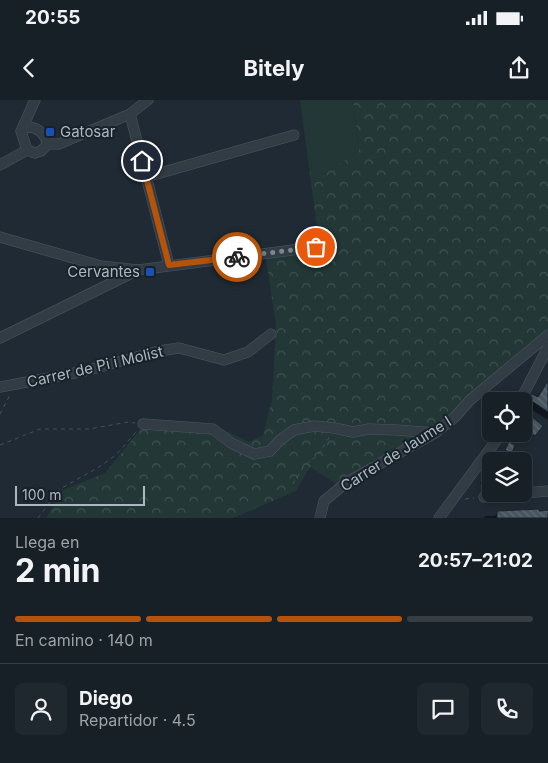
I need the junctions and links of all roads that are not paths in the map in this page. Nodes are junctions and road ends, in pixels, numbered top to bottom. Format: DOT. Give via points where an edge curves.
graph roads {
  1 [pos="35,100"];
  2 [pos="148,100"];
  3 [pos="130,114"];
  4 [pos="23,128"];
  5 [pos="294,135"];
  6 [pos="48,144"];
  7 [pos="27,150"];
  8 [pos="0,165"];
  9 [pos="146,177"];
  10 [pos="0,237"];
  11 [pos="316,247"];
  12 [pos="169,265"];
  13 [pos="101,266"];
  14 [pos="138,270"];
  15 [pos="105,287"];
  16 [pos="271,334"];
  17 [pos="548,335"];
  18 [pos="0,338"];
  19 [pos="548,347"];
  20 [pos="0,386"];
  21 [pos="525,392"];
  22 [pos="143,424"];
  23 [pos="435,433"];
  24 [pos="495,442"];
  25 [pos="548,491"];
  26 [pos="532,492"];
  27 [pos="442,517"];
  28 [pos="320,518"];
  1 -- 4 [label="street"];
  2 -- 3 [label="street"];
  3 -- 6 [label="street" via="59,144"];
  3 -- 9 [label="street"];
  4 -- 6 [label="street" via="37,129"];
  4 -- 7 [label="street" via="21,131"];
  5 -- 9 [label="street"];
  6 -- 7 [label="street" via="35,153"];
  7 -- 8 [label="street"];
  9 -- 12 [label="street"];
  10 -- 13 [label="street"];
  11 -- 12 [label="street"];
  12 -- 14 [label="street"];
  13 -- 14 [label="street"];
  13 -- 15 [label="street"];
  14 -- 15 [label="street"];
  15 -- 18 [label="street"];
  16 -- 20 [label="street, Carrer de Pi i Molist" via="248,352 224,360 179,348"];
  17 -- 23 [label="street, Carrer de Jaume I"];
  19 -- 21 [label="street"];
  22 -- 23 [label="street" via="212,429 254,454 270,451 294,430 314,426 352,432 378,429"];
  23 -- 28 [label="street, Carrer de Jaume I" via="347,482 324,500"];
  24 -- 27 [label="street"];
  25 -- 26 [label="street"];
}
